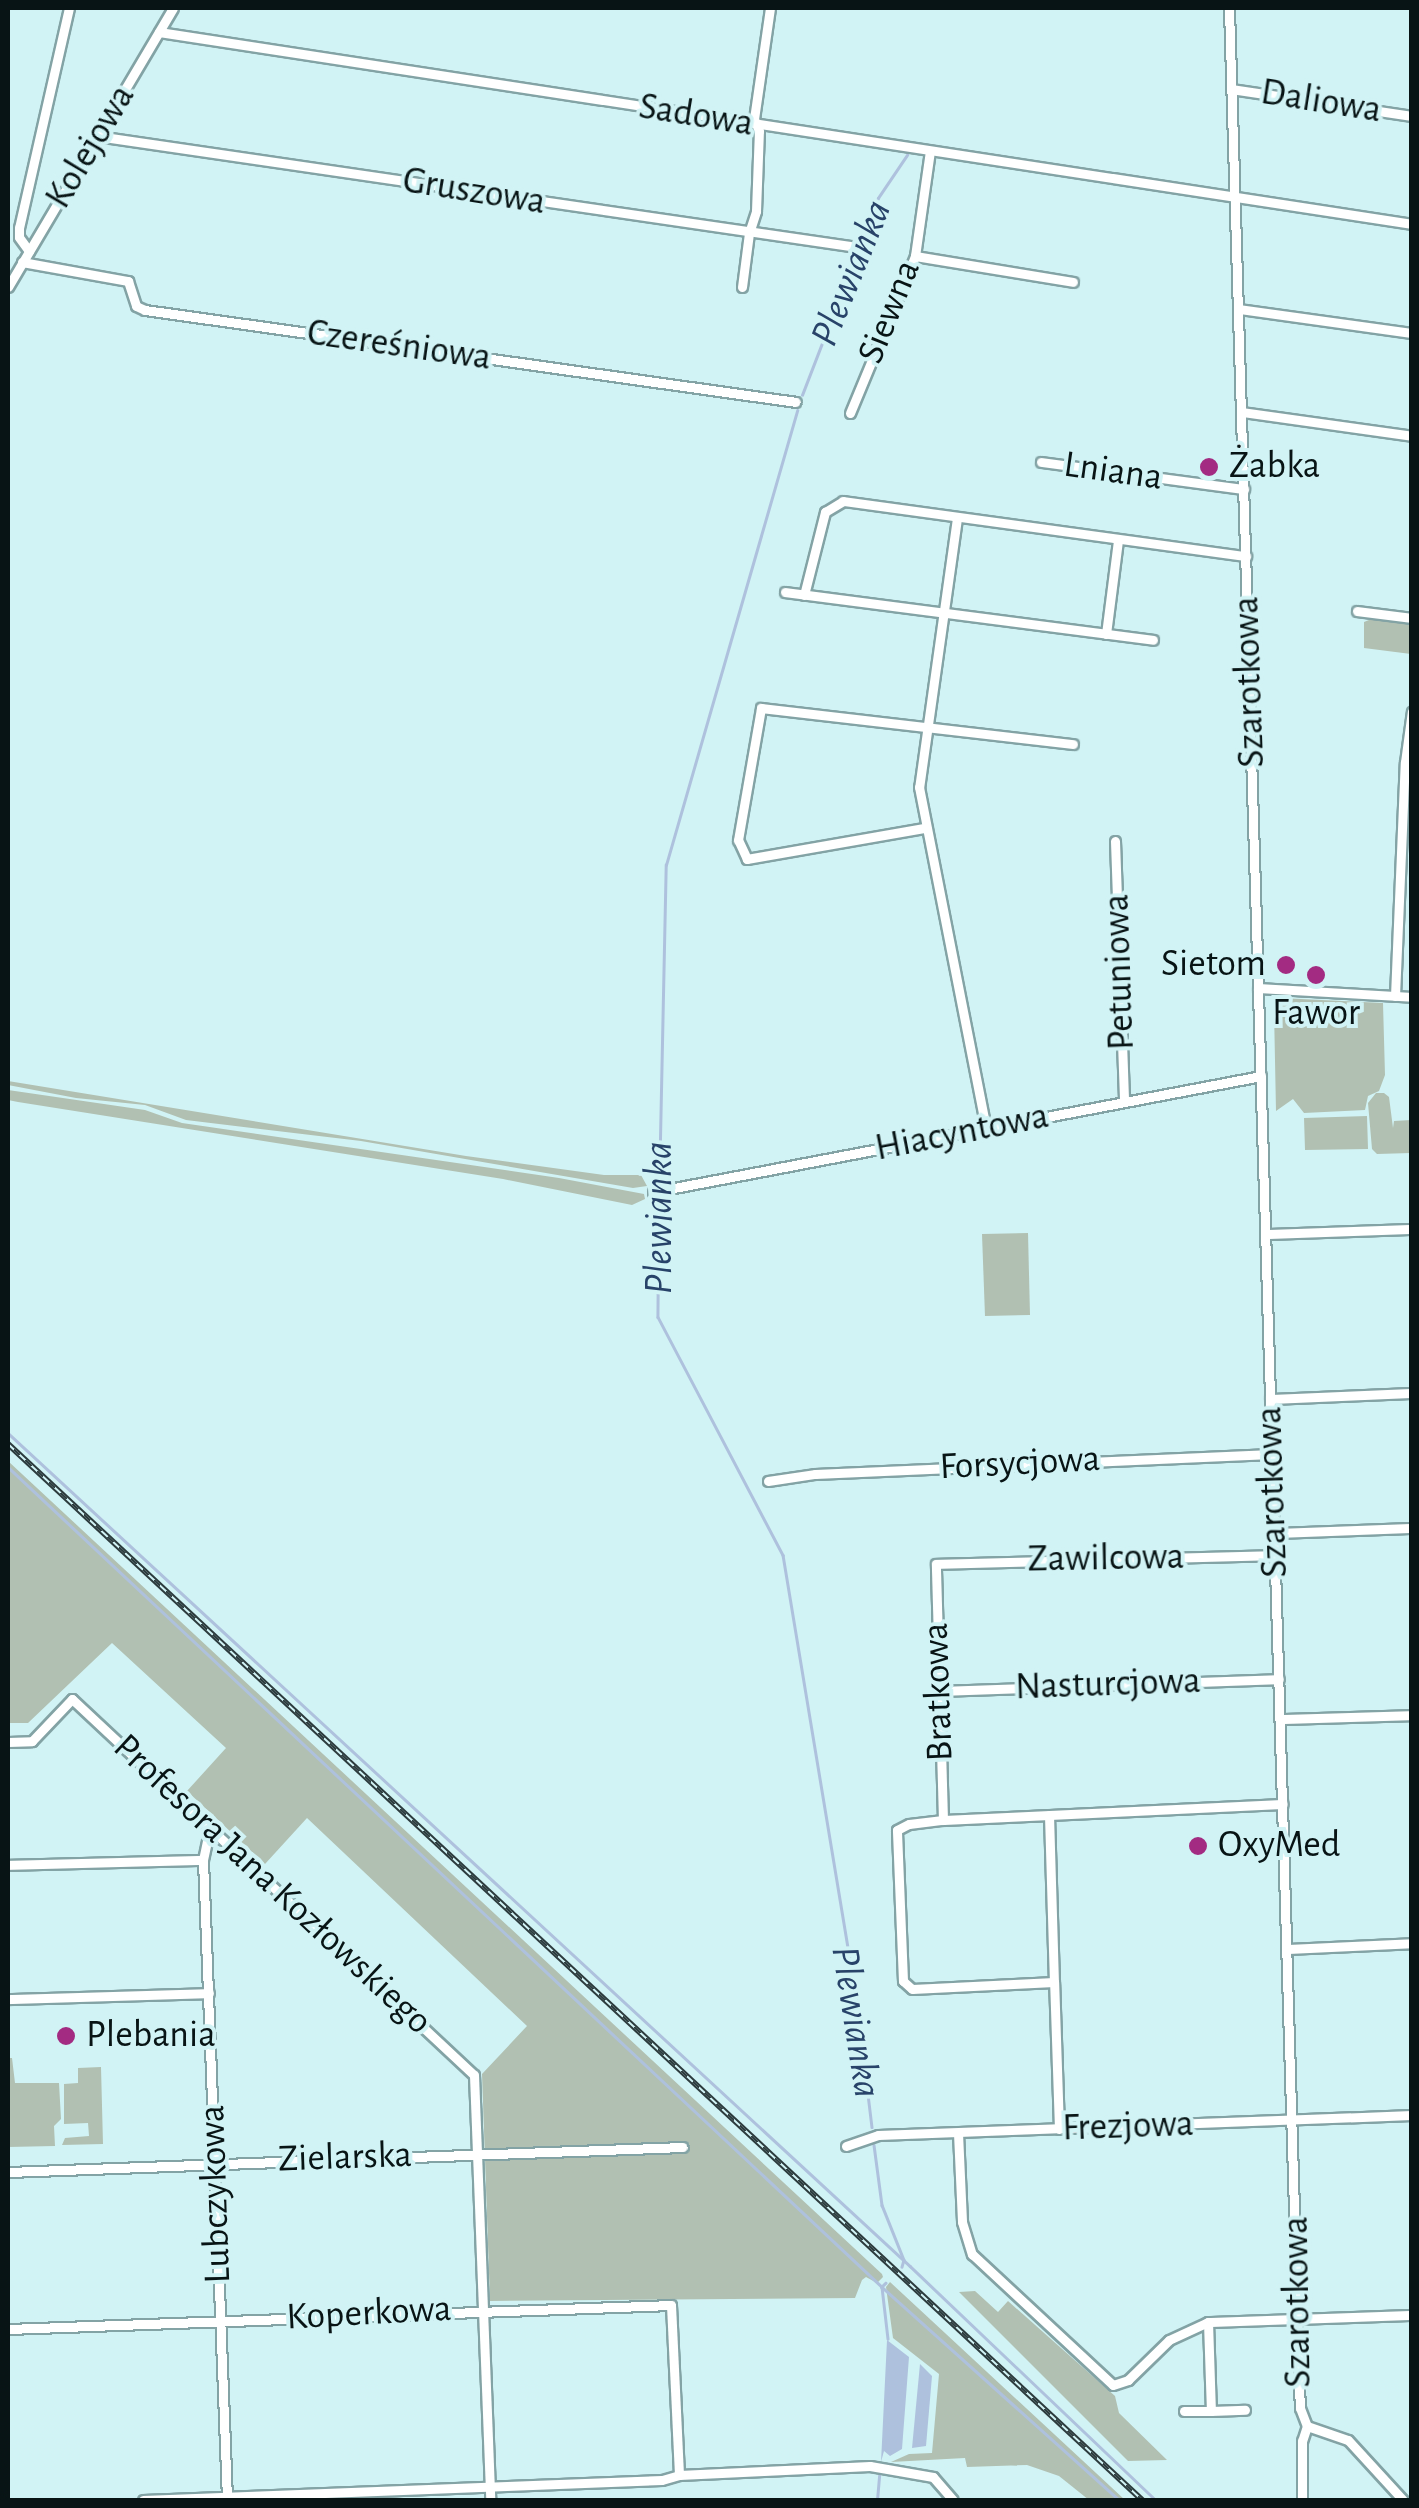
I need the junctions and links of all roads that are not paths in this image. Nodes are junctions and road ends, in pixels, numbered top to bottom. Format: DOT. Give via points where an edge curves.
graph roads {
  1 [pos="70,8"];
  2 [pos="174,8"];
  3 [pos="770,8"];
  4 [pos="1229,8"];
  5 [pos="159,32"];
  6 [pos="1231,88"];
  7 [pos="1412,116"];
  8 [pos="756,124"];
  9 [pos="97,136"];
  10 [pos="930,151"];
  11 [pos="1235,196"];
  12 [pos="1412,224"];
  13 [pos="748,233"];
  14 [pos="850,246"];
  15 [pos="29,250"];
  16 [pos="915,256"];
  17 [pos="22,262"];
  18 [pos="1073,282"];
  19 [pos="8,287"];
  20 [pos="742,287"];
  21 [pos="1238,309"];
  22 [pos="1412,333"];
  23 [pos="796,402"];
  24 [pos="850,412"];
  25 [pos="1242,412"];
  26 [pos="1412,436"];
  27 [pos="1041,462"];
  28 [pos="1244,488"];
  29 [pos="956,518"];
  30 [pos="1118,540"];
  31 [pos="1246,556"];
  32 [pos="785,592"];
  33 [pos="804,595"];
  34 [pos="1357,611"];
  35 [pos="943,612"];
  36 [pos="1412,618"];
  37 [pos="1106,634"];
  38 [pos="1153,640"];
  39 [pos="1412,711"];
  40 [pos="926,725"];
  41 [pos="1073,744"];
  42 [pos="924,828"];
  43 [pos="1115,842"];
  44 [pos="1258,988"];
  45 [pos="1395,996"];
  46 [pos="1412,996"];
  47 [pos="1261,1076"];
  48 [pos="1124,1102"];
  49 [pos="986,1129"];
  50 [pos="658,1191"];
  51 [pos="1412,1229"];
  52 [pos="1266,1234"];
  53 [pos="1412,1393"];
  54 [pos="1270,1399"];
  55 [pos="1272,1454"];
  56 [pos="768,1481"];
  57 [pos="1412,1528"];
  58 [pos="1274,1533"];
  59 [pos="1275,1555"];
  60 [pos="936,1564"];
  61 [pos="1279,1679"];
  62 [pos="937,1691"];
  63 [pos="1412,1714"];
  64 [pos="1280,1719"];
  65 [pos="8,1742"];
  66 [pos="1282,1804"];
  67 [pos="1049,1815"];
  68 [pos="943,1820"];
  69 [pos="216,1830"];
  70 [pos="203,1860"];
  71 [pos="8,1865"];
  72 [pos="1412,1944"];
  73 [pos="1287,1950"];
  74 [pos="1054,1982"];
  75 [pos="209,1993"];
  76 [pos="8,1998"];
  77 [pos="1412,2115"];
  78 [pos="1294,2121"];
  79 [pos="1059,2129"];
  80 [pos="958,2133"];
  81 [pos="846,2146"];
  82 [pos="683,2147"];
  83 [pos="476,2153"];
  84 [pos="215,2164"];
  85 [pos="8,2172"];
  86 [pos="483,2309"];
  87 [pos="1412,2316"];
  88 [pos="1298,2319"];
  89 [pos="222,2320"];
  90 [pos="1208,2322"];
  91 [pos="8,2328"];
  92 [pos="1210,2410"];
  93 [pos="1245,2410"];
  94 [pos="1184,2411"];
  95 [pos="1307,2426"];
  96 [pos="679,2475"];
  97 [pos="490,2488"];
  98 [pos="227,2499"];
  99 [pos="143,2500"];
  100 [pos="490,2500"];
  101 [pos="954,2500"];
  102 [pos="1302,2500"];
  103 [pos="1403,2500"];
  1 -- 15 [label="street" via="19,228"];
  2 -- 5 [label="street, Kolejowa"];
  3 -- 8 [label="street"];
  4 -- 6 [label="street, Szarotkowa"];
  5 -- 8 [label="street, Sadowa"];
  5 -- 9 [label="street, Kolejowa"];
  6 -- 7 [label="street, Daliowa"];
  6 -- 11 [label="street, Szarotkowa"];
  8 -- 10 [label="street, Sadowa"];
  8 -- 13 [label="street" via="756,212"];
  9 -- 13 [label="street, Gruszowa"];
  9 -- 15 [label="street, Kolejowa"];
  10 -- 11 [label="street, Sadowa"];
  10 -- 16 [label="street, Siewna"];
  11 -- 12 [label="street, Sadowa"];
  11 -- 21 [label="street, Szarotkowa"];
  13 -- 14 [label="street, Gruszowa"];
  13 -- 20 [label="street"];
  15 -- 17 [label="street, Kolejowa"];
  16 -- 18 [label="street"];
  16 -- 24 [label="street, Siewna"];
  17 -- 19 [label="street, Kolejowa"];
  17 -- 23 [label="street, Czereśniowa" via="128,281 133,300 146,310"];
  21 -- 22 [label="street"];
  21 -- 25 [label="street, Szarotkowa"];
  25 -- 26 [label="street"];
  25 -- 28 [label="street, Szarotkowa"];
  27 -- 28 [label="street, Lniana"];
  28 -- 31 [label="street, Szarotkowa"];
  29 -- 30 [label="street, Szarotkowa"];
  29 -- 33 [label="street, Szarotkowa" via="832,504"];
  29 -- 35 [label="street"];
  30 -- 31 [label="street, Szarotkowa"];
  30 -- 37 [label="street"];
  31 -- 44 [label="street, Szarotkowa"];
  32 -- 33 [label="street"];
  33 -- 35 [label="street"];
  34 -- 36 [label="street"];
  35 -- 37 [label="street"];
  35 -- 40 [label="street"];
  37 -- 38 [label="street"];
  39 -- 45 [label="street"];
  40 -- 41 [label="street"];
  40 -- 42 [label="street" via="919,787"];
  40 -- 42 [label="street" via="762,706 739,846 752,861"];
  42 -- 49 [label="street"];
  43 -- 48 [label="street, Petuniowa"];
  44 -- 45 [label="street"];
  44 -- 47 [label="street, Szarotkowa"];
  45 -- 46 [label="street"];
  47 -- 48 [label="street, Hiacyntowa"];
  47 -- 52 [label="street, Szarotkowa"];
  48 -- 49 [label="street, Hiacyntowa"];
  49 -- 50 [label="street, Hiacyntowa"];
  51 -- 52 [label="street"];
  52 -- 54 [label="street, Szarotkowa"];
  53 -- 54 [label="street"];
  54 -- 55 [label="street, Szarotkowa"];
  55 -- 56 [label="street, Forsycjowa"];
  55 -- 58 [label="street, Szarotkowa"];
  57 -- 58 [label="street"];
  58 -- 59 [label="street, Szarotkowa"];
  59 -- 60 [label="street, Zawilcowa"];
  59 -- 61 [label="street, Szarotkowa"];
  60 -- 62 [label="street, Bratkowa"];
  61 -- 62 [label="street, Nasturcjowa"];
  61 -- 64 [label="street, Szarotkowa"];
  62 -- 68 [label="street, Bratkowa"];
  63 -- 64 [label="street"];
  64 -- 66 [label="street, Szarotkowa"];
  65 -- 69 [label="street, Profesora Jana Kozłowskiego" via="32,1741 72,1699"];
  66 -- 67 [label="street"];
  66 -- 73 [label="street, Szarotkowa"];
  67 -- 68 [label="street"];
  67 -- 74 [label="street"];
  68 -- 74 [label="street" via="897,1830 903,1981 912,1989"];
  69 -- 70 [label="street, Lubczykowa"];
  69 -- 83 [label="street, Profesora Jana Kozłowskiego" via="474,2075"];
  70 -- 71 [label="street"];
  70 -- 75 [label="street, Lubczykowa"];
  72 -- 73 [label="street"];
  73 -- 78 [label="street, Szarotkowa"];
  74 -- 79 [label="street"];
  75 -- 76 [label="street"];
  75 -- 84 [label="street, Lubczykowa"];
  77 -- 78 [label="street, Frezjowa"];
  78 -- 79 [label="street, Frezjowa"];
  78 -- 88 [label="street, Szarotkowa"];
  79 -- 80 [label="street, Frezjowa"];
  80 -- 81 [label="street, Frezjowa" via="872,2136"];
  80 -- 90 [label="street" via="962,2222 972,2254 1107,2382 1120,2385 1169,2340"];
  82 -- 83 [label="street, Zielarska"];
  83 -- 84 [label="street, Zielarska"];
  83 -- 86 [label="street, Profesora Jana Kozłowskiego"];
  84 -- 85 [label="street, Zielarska"];
  84 -- 89 [label="street, Lubczykowa"];
  86 -- 89 [label="street, Koperkowa"];
  86 -- 96 [label="street, Koperkowa" via="671,2305"];
  86 -- 97 [label="street, Profesora Jana Kozłowskiego"];
  87 -- 88 [label="street"];
  88 -- 90 [label="street"];
  88 -- 95 [label="street, Szarotkowa" via="1300,2415"];
  89 -- 91 [label="street, Koperkowa"];
  89 -- 98 [label="street, Lubczykowa"];
  90 -- 92 [label="street"];
  92 -- 93 [label="street"];
  92 -- 94 [label="street"];
  95 -- 102 [label="street, Szarotkowa"];
  95 -- 103 [label="street, Szarotkowa" via="1348,2440"];
  96 -- 97 [label="street"];
  96 -- 101 [label="street" via="870,2466 933,2477"];
  97 -- 98 [label="street"];
  97 -- 100 [label="street, Profesora Jana Kozłowskiego"];
  98 -- 99 [label="street"];
}
